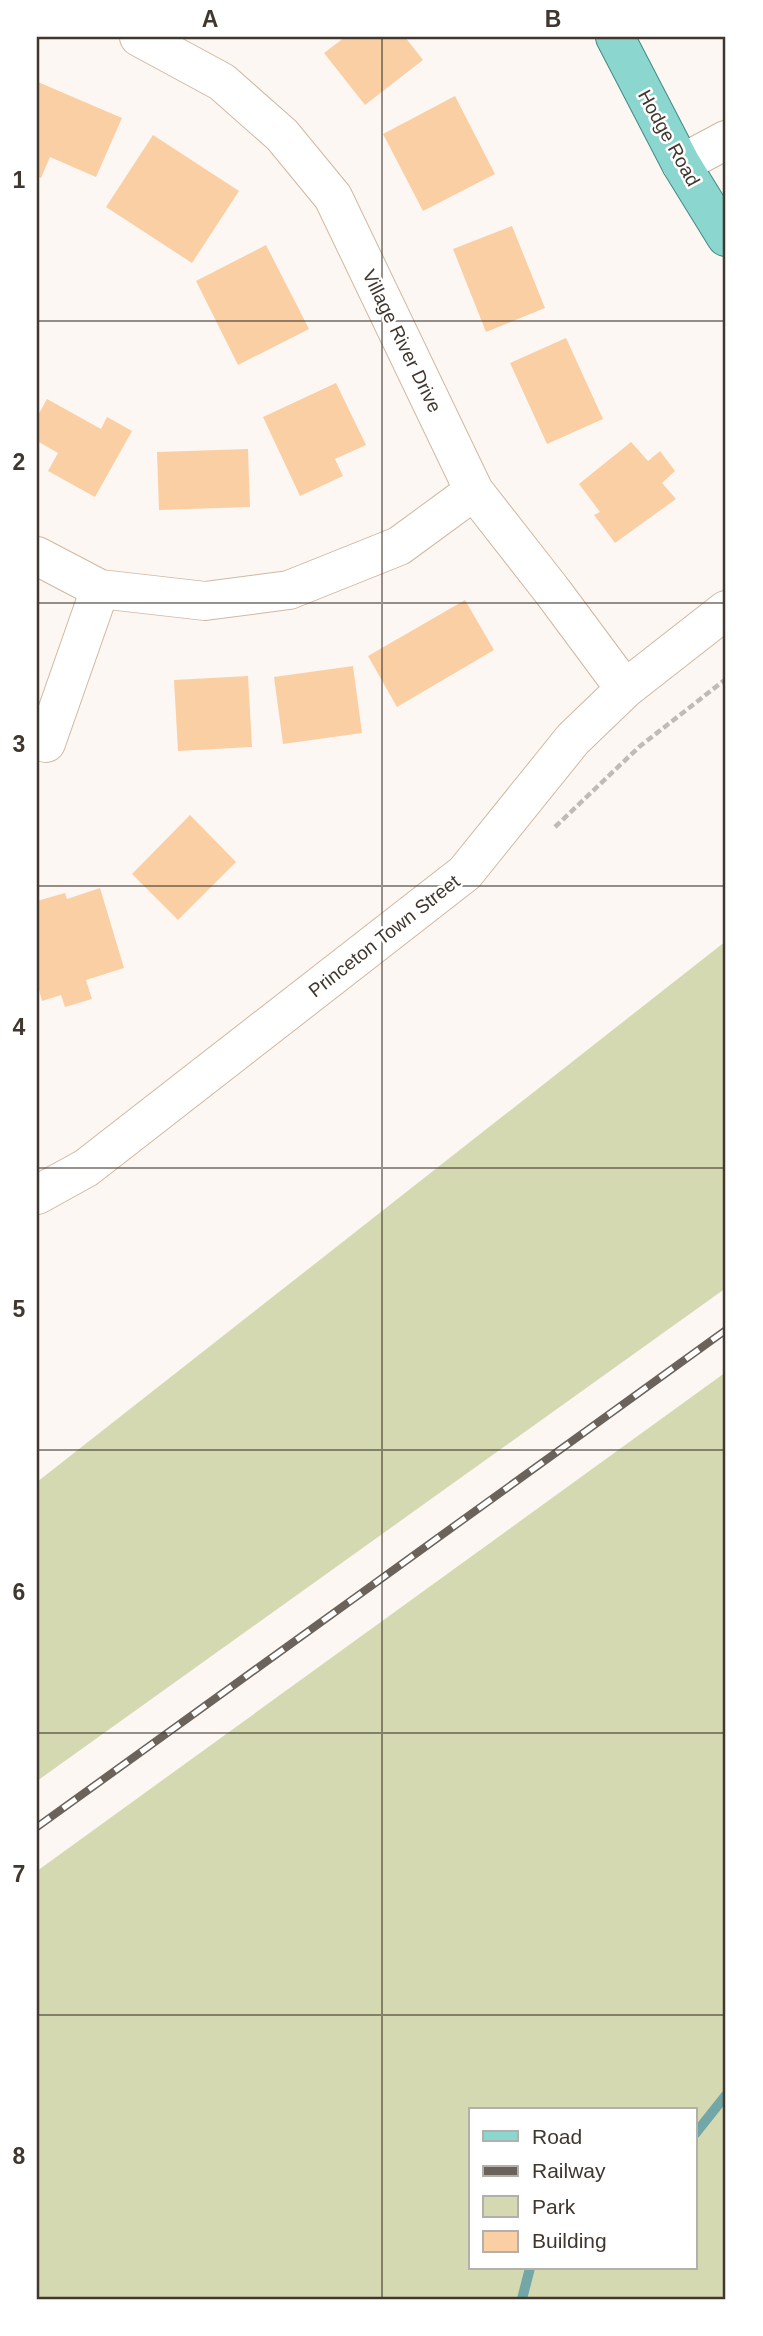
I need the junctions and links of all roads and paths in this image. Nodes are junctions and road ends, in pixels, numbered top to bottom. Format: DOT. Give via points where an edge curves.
graph roads {
  1 [pos="139,37"];
  2 [pos="615,37"];
  3 [pos="726,140"];
  4 [pos="681,164"];
  5 [pos="726,237"];
  6 [pos="474,491"];
  7 [pos="37,556"];
  8 [pos="100,589"];
  9 [pos="726,610"];
  10 [pos="625,689"];
  11 [pos="46,743"];
  12 [pos="37,1195"];
  1 -- 6 [label="street, Village River Drive" via="222,82 282,135 333,197"];
  2 -- 4 [label="main road, Hodge Road"];
  3 -- 4 [label="street"];
  4 -- 5 [label="main road, Hodge Road"];
  6 -- 8 [label="street" via="399,546 289,590 205,601"];
  6 -- 10 [label="street, Village River Drive"];
  7 -- 8 [label="street"];
  8 -- 11 [label="street"];
  9 -- 10 [label="street, Princeton Town Street"];
  10 -- 12 [label="street, Princeton Town Street" via="573,739 465,873 86,1168"];
}
